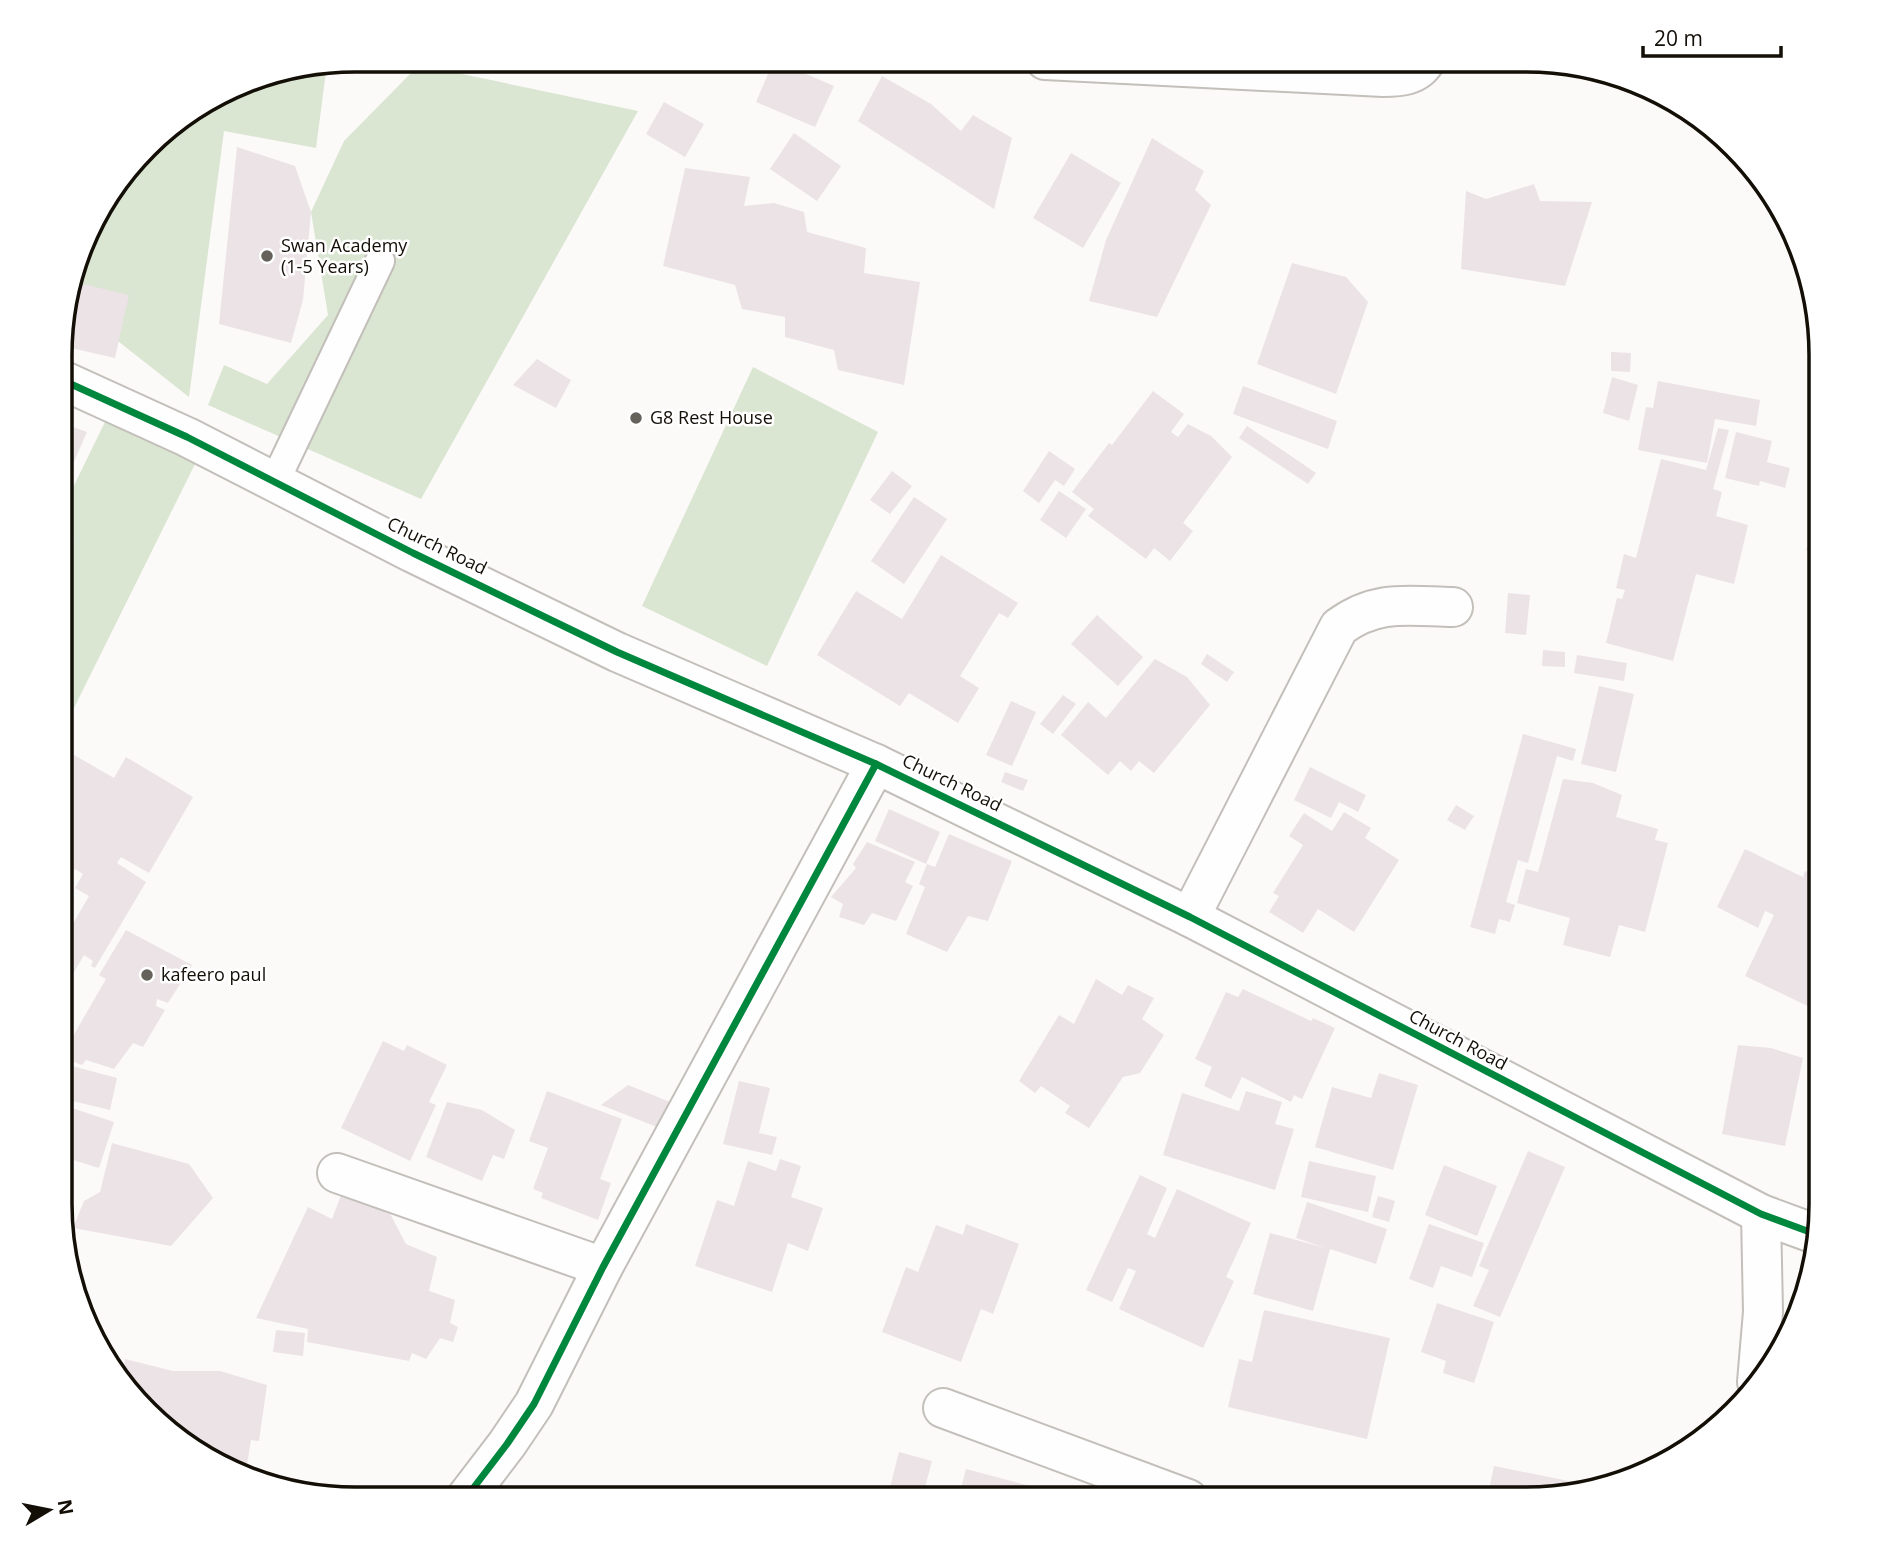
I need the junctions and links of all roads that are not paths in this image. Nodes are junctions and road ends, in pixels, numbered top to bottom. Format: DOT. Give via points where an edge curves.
graph roads {
  1 [pos="1284,72"];
  2 [pos="1415,72"];
  3 [pos="380,261"];
  4 [pos="72,385"];
  5 [pos="275,481"];
  6 [pos="1452,607"];
  7 [pos="876,764"];
  8 [pos="1190,917"];
  9 [pos="337,1174"];
  10 [pos="1761,1214"];
  11 [pos="1808,1231"];
  12 [pos="603,1266"];
  13 [pos="1758,1366"];
  14 [pos="943,1408"];
  15 [pos="474,1487"];
  16 [pos="1156,1487"];
  1 -- 2 [label="street" via="1383,77"];
  3 -- 5 [label="lane"];
  4 -- 5 [label="street, Church Road"];
  5 -- 7 [label="street, Church Road" via="617,652"];
  6 -- 8 [label="street" via="1382,606 1339,626"];
  7 -- 8 [label="street, Church Road"];
  7 -- 12 [label="street"];
  8 -- 10 [label="street, Church Road"];
  9 -- 12 [label="street"];
  10 -- 11 [label="street, Church Road"];
  10 -- 13 [label="street" via="1763,1312"];
  12 -- 15 [label="street" via="534,1404"];
  14 -- 16 [label="street"];
}
